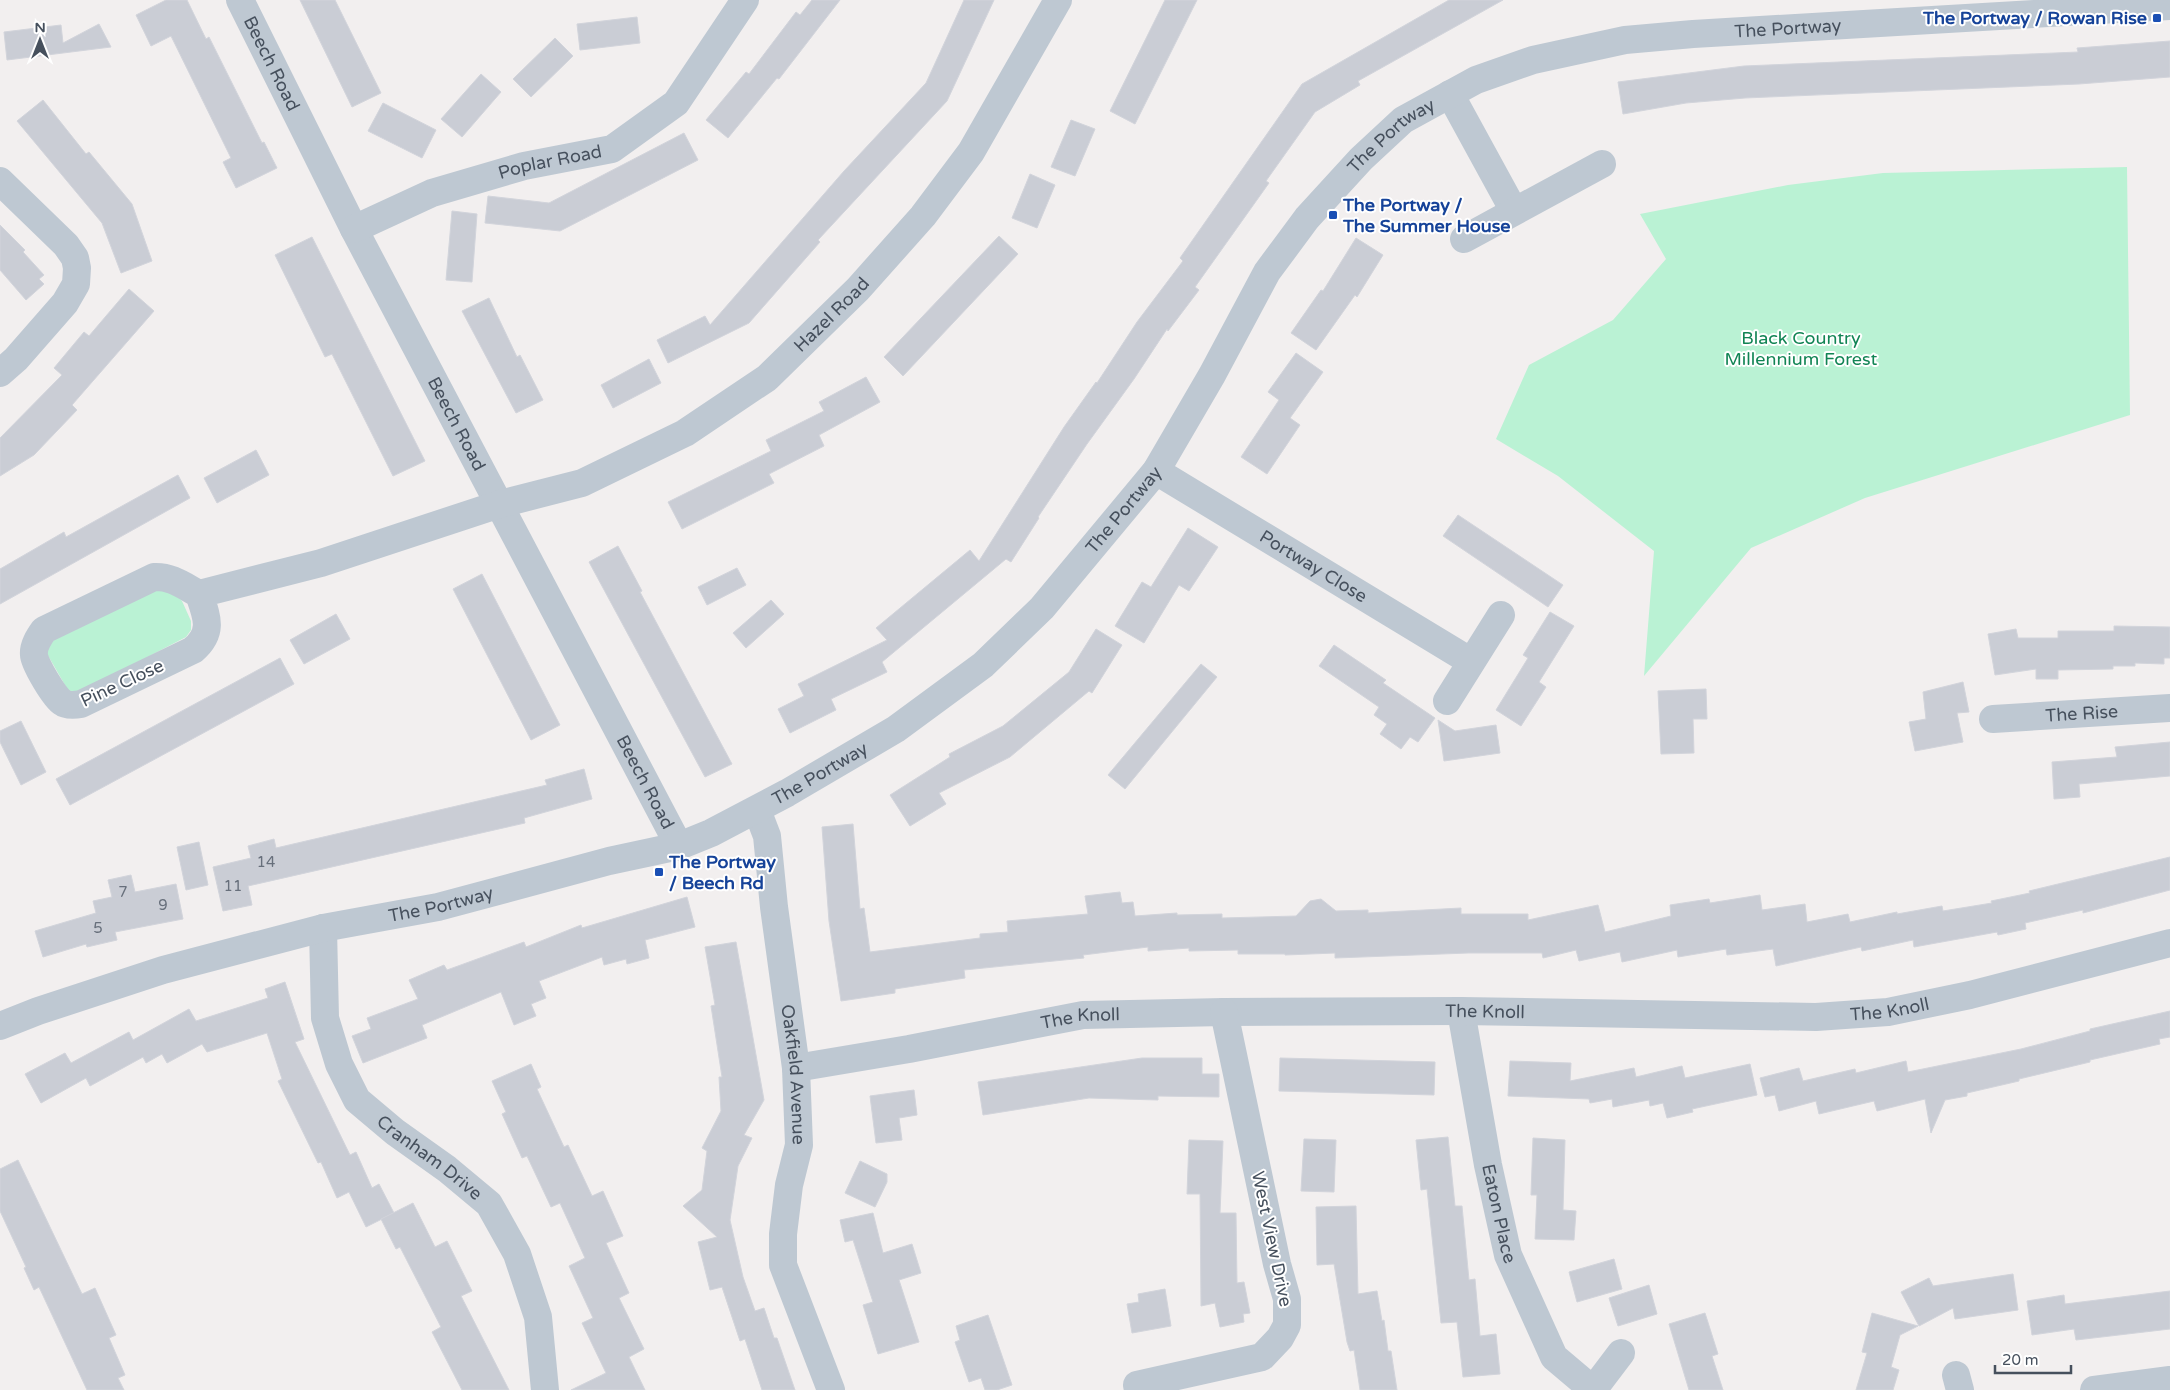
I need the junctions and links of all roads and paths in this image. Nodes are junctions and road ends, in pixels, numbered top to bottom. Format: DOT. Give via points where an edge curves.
graph roads {
  1 [pos="240,0"];
  2 [pos="745,0"];
  3 [pos="1058,0"];
  4 [pos="2170,6"];
  5 [pos="2024,7"];
  6 [pos="1450,94"];
  7 [pos="1602,164"];
  8 [pos="0,180"];
  9 [pos="1514,211"];
  10 [pos="354,229"];
  11 [pos="1464,239"];
  12 [pos="0,373"];
  13 [pos="1156,471"];
  14 [pos="500,504"];
  15 [pos="198,594"];
  16 [pos="1501,615"];
  17 [pos="1470,661"];
  18 [pos="1446,701"];
  19 [pos="2170,708"];
  20 [pos="1993,719"];
  21 [pos="757,810"];
  22 [pos="679,846"];
  23 [pos="323,928"];
  24 [pos="2170,943"];
  25 [pos="1461,1011"];
  26 [pos="1224,1012"];
  27 [pos="0,1026"];
  28 [pos="796,1068"];
  29 [pos="1621,1353"];
  30 [pos="2170,1380"];
  31 [pos="545,1390"];
  32 [pos="831,1390"];
  33 [pos="1138,1390"];
  34 [pos="2094,1390"];
  1 -- 10 [label="street, Beech Road"];
  2 -- 10 [label="street, Poplar Road" via="676,103 612,149 524,166 432,193"];
  3 -- 14 [label="street, Hazel Road" via="971,152 923,216 858,289 768,378 685,433 582,483"];
  4 -- 5 [label="street, The Portway"];
  5 -- 6 [label="street, The Portway" via="1625,40 1533,60 1476,80"];
  6 -- 9 [label="street"];
  6 -- 13 [label="street, The Portway" via="1403,120 1361,159 1307,218 1267,272"];
  7 -- 9 [label="street"];
  8 -- 12 [label="street" via="66,245 75,258 77,268 76,284 65,303"];
  9 -- 11 [label="street"];
  10 -- 14 [label="street, Beech Road"];
  13 -- 17 [label="street, Portway Close"];
  13 -- 21 [label="street, The Portway" via="1042,608 982,665 896,729"];
  14 -- 15 [label="street" via="321,563"];
  14 -- 22 [label="street, Beech Road"];
  15 -- 15 [label="street, Pine Close" via="172,579 154,576 44,630 36,642 34,655 61,702 81,704 193,650 202,642 208,618"];
  16 -- 17 [label="street"];
  17 -- 18 [label="street"];
  19 -- 20 [label="street, The Rise"];
  21 -- 22 [label="street, The Portway"];
  21 -- 28 [label="street, Oakfield Avenue" via="767,836"];
  22 -- 23 [label="street, The Portway" via="609,861 438,907"];
  23 -- 27 [label="street, The Portway" via="163,970"];
  23 -- 31 [label="street, Cranham Drive" via="324,1018 343,1071 357,1100 489,1204 517,1254 538,1318"];
  24 -- 25 [label="street, The Knoll" via="1970,995 1888,1012 1816,1017"];
  25 -- 26 [label="street, The Knoll"];
  25 -- 29 [label="street, Eaton Place" via="1488,1165 1508,1255 1527,1300 1554,1357 1593,1390"];
  26 -- 28 [label="street, The Knoll" via="1083,1015"];
  26 -- 33 [label="street, West View Drive" via="1287,1299 1287,1325 1262,1357 1137,1385"];
  28 -- 32 [label="street, Oakfield Avenue" via="799,1145 789,1185 783,1265"];
  30 -- 34 [label="street"];
}
